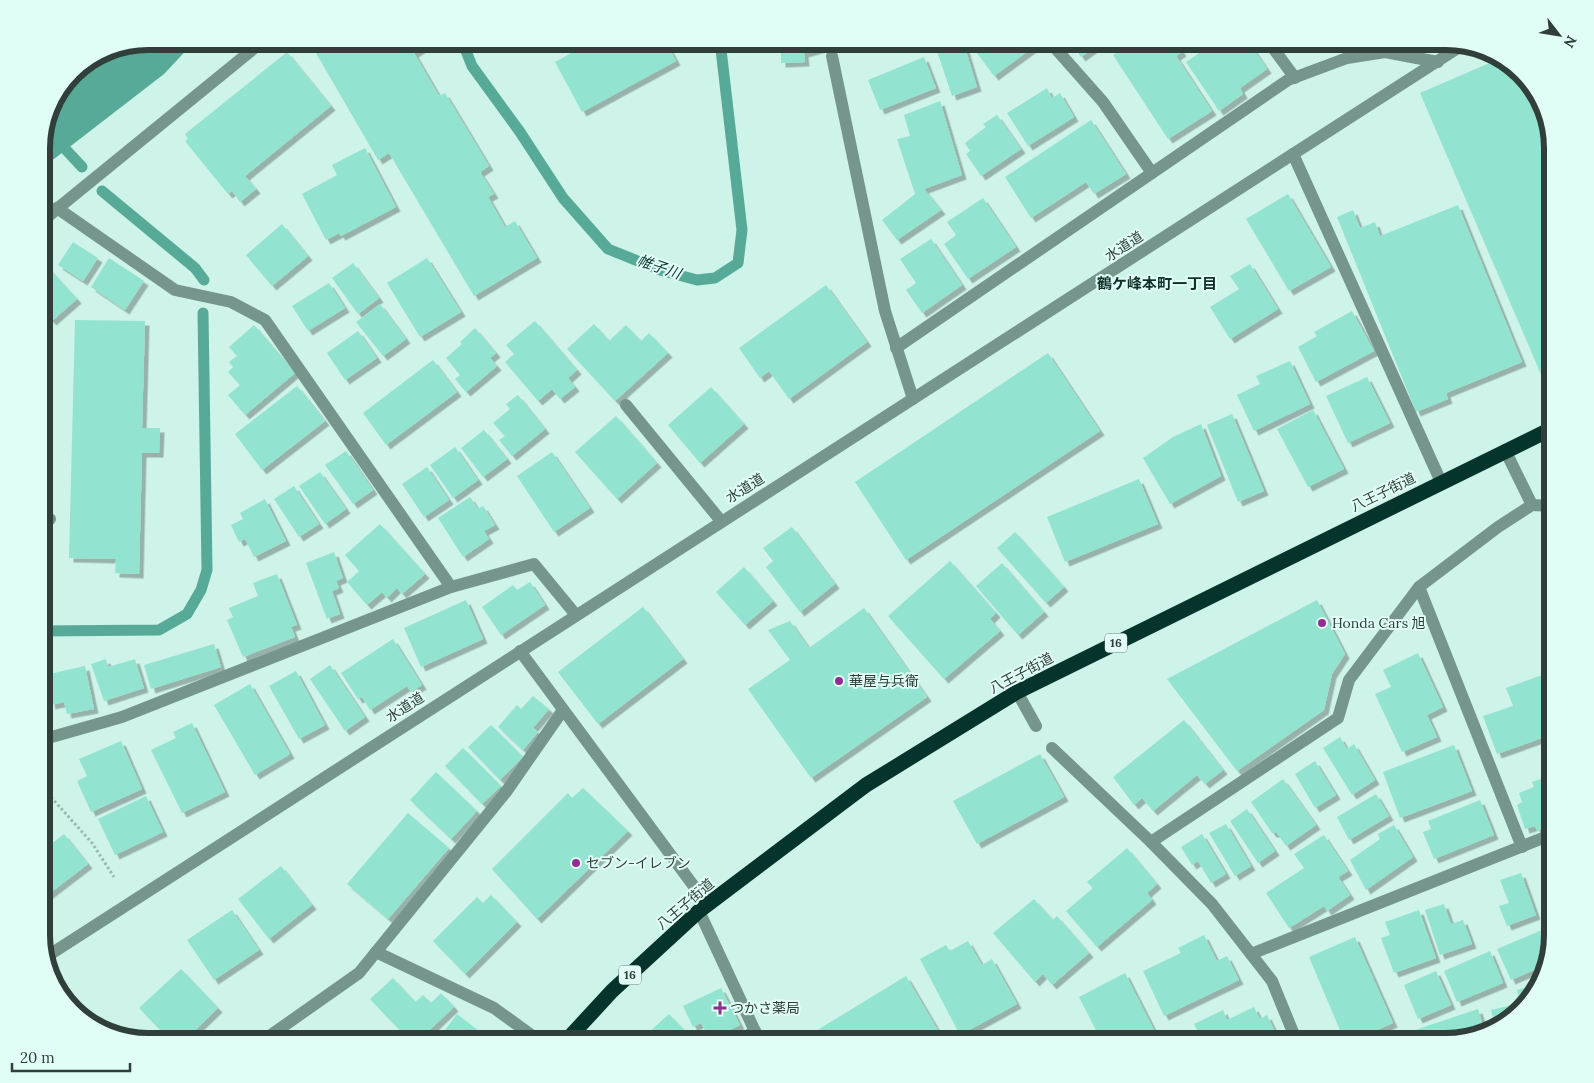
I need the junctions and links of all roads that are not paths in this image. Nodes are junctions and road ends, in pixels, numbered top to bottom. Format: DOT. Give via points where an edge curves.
graph roads {
  1 [pos="251,50"];
  2 [pos="1057,50"];
  3 [pos="1275,50"];
  4 [pos="1455,51"];
  5 [pos="832,56"];
  6 [pos="1438,62"];
  7 [pos="1295,78"];
  8 [pos="1293,154"];
  9 [pos="1152,173"];
  10 [pos="57,208"];
  11 [pos="50,215"];
  12 [pos="896,348"];
  13 [pos="913,399"];
  14 [pos="626,404"];
  15 [pos="1544,432"];
  16 [pos="1505,450"];
  17 [pos="1441,482"];
  18 [pos="1532,505"];
  19 [pos="1544,506"];
  20 [pos="721,521"];
  21 [pos="451,587"];
  22 [pos="1419,587"];
  23 [pos="576,615"];
  24 [pos="520,651"];
  25 [pos="1016,692"];
  26 [pos="563,710"];
  27 [pos="1036,726"];
  28 [pos="50,738"];
  29 [pos="1052,748"];
  30 [pos="1544,838"];
  31 [pos="1151,842"];
  32 [pos="1522,847"];
  33 [pos="703,908"];
  34 [pos="376,952"];
  35 [pos="52,953"];
  36 [pos="1251,954"];
  37 [pos="274,1033"];
  38 [pos="529,1033"];
  39 [pos="573,1033"];
  40 [pos="756,1033"];
  41 [pos="1293,1033"];
  1 -- 10 [label="street"];
  2 -- 9 [label="street" via="1103,102"];
  3 -- 7 [label="street"];
  4 -- 6 [label="street, 水道道"];
  5 -- 12 [label="street" via="885,311"];
  6 -- 7 [label="street" via="1386,52 1347,58"];
  6 -- 8 [label="street, 水道道"];
  7 -- 9 [label="street"];
  8 -- 13 [label="street, 水道道"];
  8 -- 17 [label="street"];
  9 -- 12 [label="street"];
  10 -- 11 [label="street"];
  10 -- 21 [label="street" via="175,290 231,302 265,320"];
  12 -- 13 [label="street"];
  13 -- 20 [label="street, 水道道"];
  14 -- 20 [label="street"];
  15 -- 16 [label="highway, 八王子街道 / 16"];
  16 -- 17 [label="highway, 八王子街道 / 16"];
  16 -- 18 [label="street"];
  17 -- 25 [label="highway, 八王子街道 / 16"];
  18 -- 19 [label="street"];
  18 -- 22 [label="street"];
  20 -- 23 [label="street, 水道道"];
  21 -- 23 [label="street" via="534,564"];
  21 -- 28 [label="street" via="122,718"];
  22 -- 31 [label="street" via="1349,680 1338,718"];
  22 -- 32 [label="street"];
  23 -- 24 [label="street, 水道道"];
  24 -- 26 [label="street"];
  24 -- 35 [label="street, 水道道"];
  25 -- 27 [label="street"];
  25 -- 33 [label="highway, 八王子街道 / 16" via="866,785"];
  26 -- 33 [label="street"];
  26 -- 34 [label="street" via="506,792"];
  29 -- 31 [label="street"];
  30 -- 32 [label="street"];
  31 -- 36 [label="street" via="1212,904"];
  32 -- 36 [label="street"];
  33 -- 39 [label="highway, 八王子街道 / 16" via="612,991"];
  33 -- 40 [label="street"];
  34 -- 37 [label="street" via="360,973"];
  34 -- 38 [label="street" via="494,1008"];
  36 -- 41 [label="street" via="1272,981"];
}
